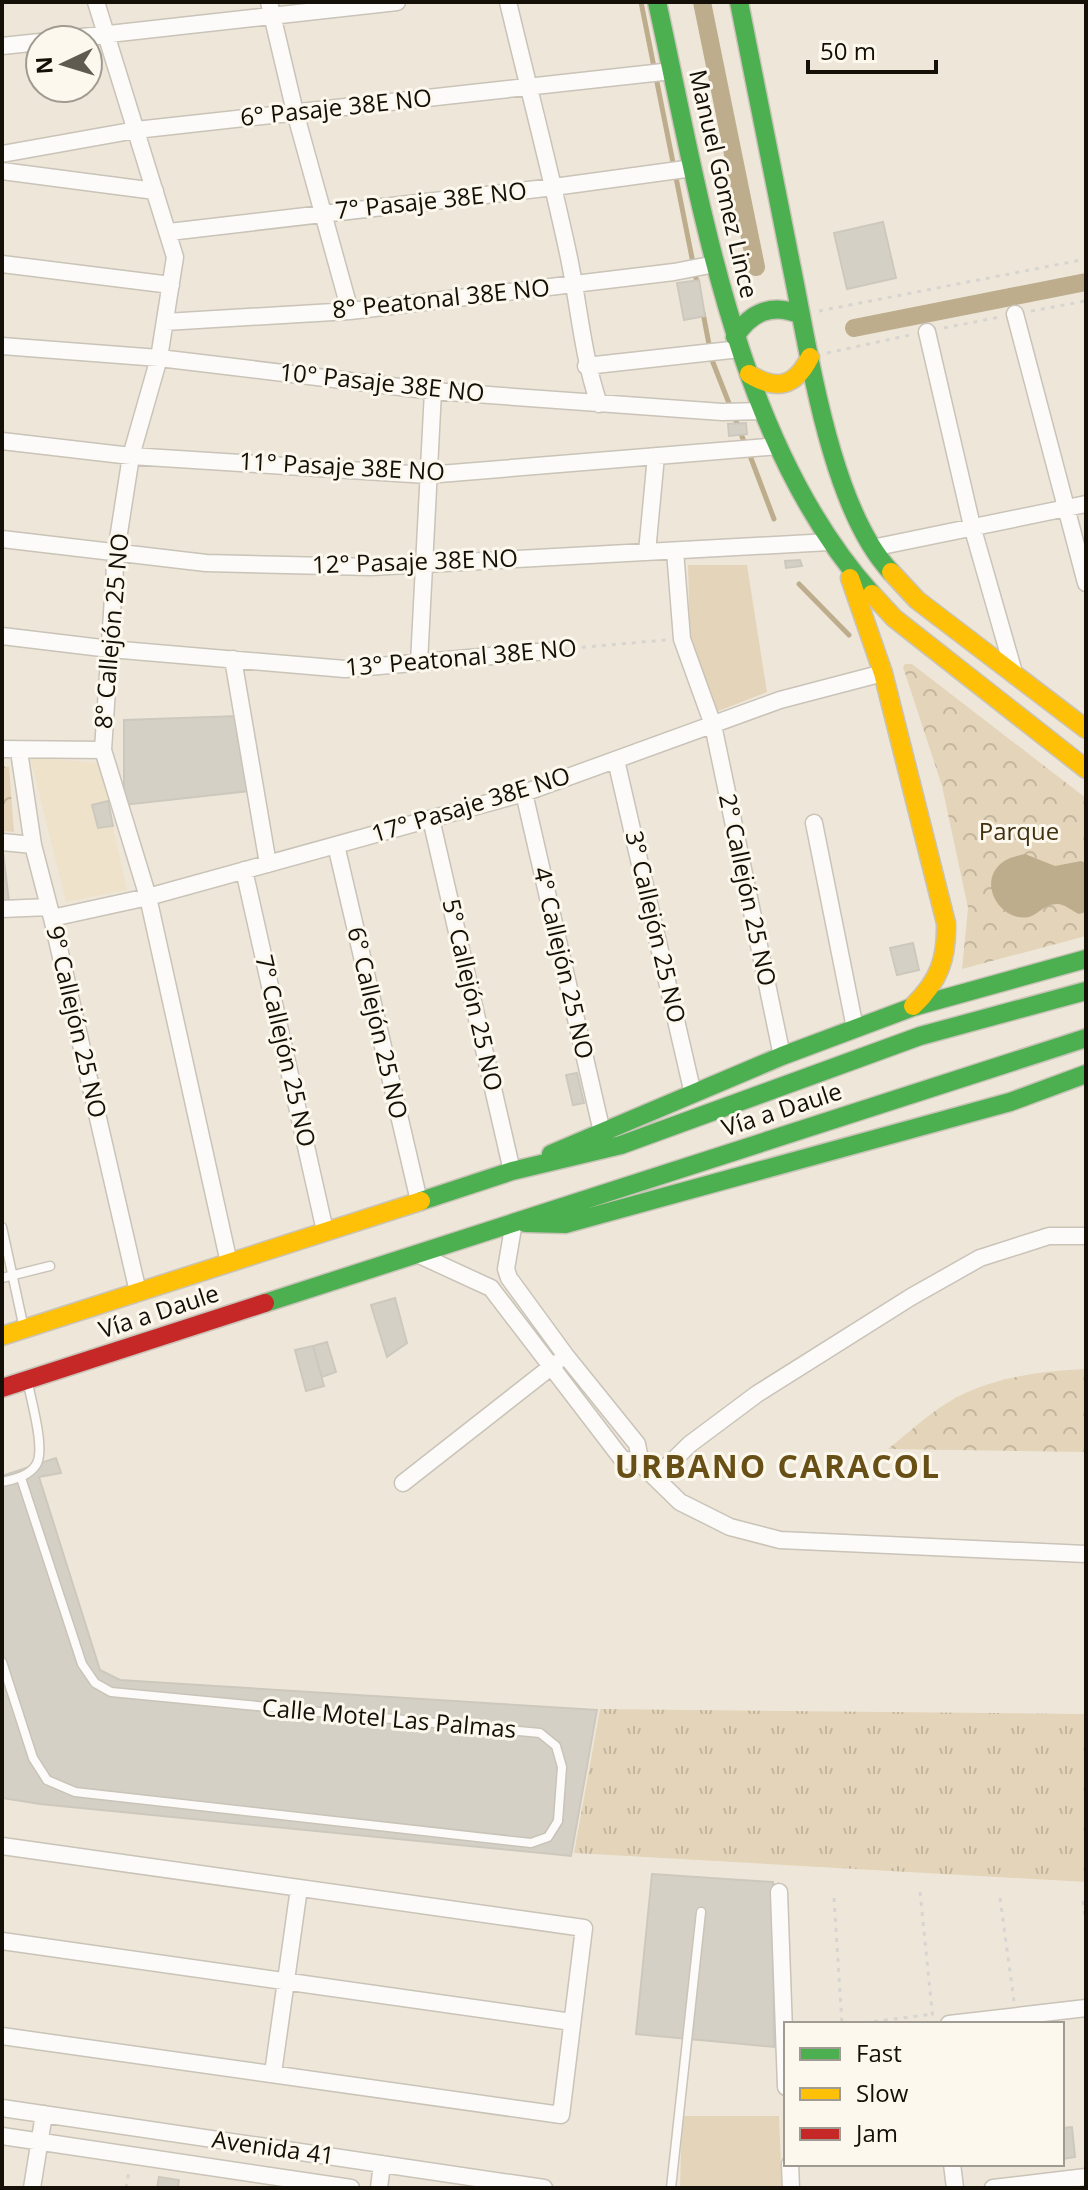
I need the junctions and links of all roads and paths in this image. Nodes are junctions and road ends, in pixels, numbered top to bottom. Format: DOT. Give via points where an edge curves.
graph roads {
  1 [pos="96,2"];
  2 [pos="397,2"];
  3 [pos="508,2"];
  4 [pos="657,2"];
  5 [pos="739,2"];
  6 [pos="271,10"];
  7 [pos="106,34"];
  8 [pos="24,44"];
  9 [pos="2,46"];
  10 [pos="672,71"];
  11 [pos="529,87"];
  12 [pos="295,112"];
  13 [pos="136,130"];
  14 [pos="2,154"];
  15 [pos="693,168"];
  16 [pos="2,171"];
  17 [pos="554,187"];
  18 [pos="155,191"];
  19 [pos="322,213"];
  20 [pos="169,232"];
  21 [pos="1086,259"];
  22 [pos="2,264"];
  23 [pos="715,264"];
  24 [pos="575,284"];
  25 [pos="171,285"];
  26 [pos="1086,301"];
  27 [pos="350,311"];
  28 [pos="1015,314"];
  29 [pos="801,315"];
  30 [pos="165,322"];
  31 [pos="927,332"];
  32 [pos="737,343"];
  33 [pos="2,346"];
  34 [pos="810,357"];
  35 [pos="159,358"];
  36 [pos="586,366"];
  37 [pos="749,374"];
  38 [pos="433,391"];
  39 [pos="599,404"];
  40 [pos="763,411"];
  41 [pos="2,441"];
  42 [pos="779,446"];
  43 [pos="131,456"];
  44 [pos="656,456"];
  45 [pos="427,475"];
  46 [pos="1086,504"];
  47 [pos="1064,508"];
  48 [pos="972,526"];
  49 [pos="2,539"];
  50 [pos="829,542"];
  51 [pos="872,548"];
  52 [pos="675,551"];
  53 [pos="116,552"];
  54 [pos="647,552"];
  55 [pos="423,564"];
  56 [pos="846,565"];
  57 [pos="1086,583"];
  58 [pos="2,636"];
  59 [pos="682,639"];
  60 [pos="110,649"];
  61 [pos="548,651"];
  62 [pos="233,659"];
  63 [pos="419,663"];
  64 [pos="883,673"];
  65 [pos="1016,678"];
  66 [pos="713,725"];
  67 [pos="1086,729"];
  68 [pos="10,750"];
  69 [pos="103,750"];
  70 [pos="616,760"];
  71 [pos="1086,769"];
  72 [pos="524,793"];
  73 [pos="431,819"];
  74 [pos="814,823"];
  75 [pos="2,842"];
  76 [pos="33,845"];
  77 [pos="336,845"];
  78 [pos="268,864"];
  79 [pos="244,870"];
  80 [pos="148,897"];
  81 [pos="2,909"];
  82 [pos="50,912"];
  83 [pos="1086,959"];
  84 [pos="1086,991"];
  85 [pos="913,1007"];
  86 [pos="855,1028"];
  87 [pos="1086,1038"];
  88 [pos="782,1056"];
  89 [pos="1086,1074"];
  90 [pos="693,1094"];
  91 [pos="602,1132"];
  92 [pos="512,1171"];
  93 [pos="419,1201"];
  94 [pos="514,1222"];
  95 [pos="2,1227"];
  96 [pos="325,1231"];
  97 [pos="1086,1236"];
  98 [pos="417,1254"];
  99 [pos="229,1263"];
  100 [pos="50,1266"];
  101 [pos="13,1275"];
  102 [pos="2,1278"];
  103 [pos="138,1292"];
  104 [pos="24,1329"];
  105 [pos="2,1336"];
  106 [pos="566,1356"];
  107 [pos="551,1367"];
  108 [pos="27,1379"];
  109 [pos="2,1388"];
  110 [pos="641,1464"];
  111 [pos="21,1478"];
  112 [pos="655,1478"];
  113 [pos="2,1482"];
  114 [pos="403,1483"];
  115 [pos="1086,1554"];
  116 [pos="2,1662"];
  117 [pos="3,1850"];
  118 [pos="299,1888"];
  119 [pos="779,1892"];
  120 [pos="920,1892"];
  121 [pos="834,1898"];
  122 [pos="1000,1898"];
  123 [pos="1083,1901"];
  124 [pos="701,1912"];
  125 [pos="1086,1924"];
  126 [pos="2,1941"];
  127 [pos="286,1980"];
  128 [pos="1086,2008"];
  129 [pos="933,2014"];
  130 [pos="1016,2016"];
  131 [pos="572,2022"];
  132 [pos="842,2022"];
  133 [pos="870,2022"];
  134 [pos="934,2022"];
  135 [pos="966,2022"];
  136 [pos="784,2031"];
  137 [pos="2,2036"];
  138 [pos="273,2073"];
  139 [pos="2,2108"];
  140 [pos="44,2114"];
  141 [pos="2,2136"];
  142 [pos="40,2142"];
  143 [pos="266,2147"];
  144 [pos="382,2164"];
  145 [pos="790,2166"];
  146 [pos="952,2166"];
  147 [pos="262,2176"];
  148 [pos="1086,2177"];
  149 [pos="32,2188"];
  150 [pos="351,2188"];
  151 [pos="379,2188"];
  152 [pos="544,2188"];
  153 [pos="671,2188"];
  154 [pos="791,2188"];
  155 [pos="955,2188"];
  156 [pos="993,2188"];
  1 -- 7 [label="street, 8° Callejón 25 NO"];
  2 -- 6 [label="street"];
  3 -- 11 [label="street"];
  4 -- 10 [label="main road, Manuel Gomez Lince"];
  5 -- 29 [label="main road, Manuel Gomez Lince"];
  6 -- 7 [label="street"];
  6 -- 12 [label="street"];
  7 -- 13 [label="street, 8° Callejón 25 NO"];
  8 -- 9 [label="street"];
  10 -- 11 [label="street, 6° Pasaje 38E NO"];
  10 -- 15 [label="main road, Manuel Gomez Lince"];
  11 -- 12 [label="street, 6° Pasaje 38E NO"];
  11 -- 17 [label="street"];
  12 -- 13 [label="street, 6° Pasaje 38E NO"];
  12 -- 19 [label="street"];
  13 -- 14 [label="street, 6° Pasaje 38E NO"];
  13 -- 18 [label="street, 8° Callejón 25 NO"];
  15 -- 17 [label="street, 7° Pasaje 38E NO"];
  15 -- 23 [label="main road, Manuel Gomez Lince"];
  16 -- 18 [label="street"];
  17 -- 19 [label="street, 7° Pasaje 38E NO"];
  17 -- 24 [label="street"];
  18 -- 20 [label="street, 8° Callejón 25 NO"];
  19 -- 20 [label="street, 7° Pasaje 38E NO"];
  19 -- 27 [label="street"];
  20 -- 25 [label="street, 8° Callejón 25 NO" via="175,257"];
  21 -- 29 [label="path"];
  22 -- 25 [label="street"];
  23 -- 24 [label="street, 8° Peatonal 38E NO"];
  23 -- 32 [label="main road, Manuel Gomez Lince"];
  24 -- 27 [label="street, 8° Peatonal 38E NO"];
  24 -- 36 [label="street"];
  25 -- 30 [label="street, 8° Callejón 25 NO"];
  26 -- 28 [label="path"];
  27 -- 30 [label="street, 8° Peatonal 38E NO"];
  28 -- 31 [label="path"];
  28 -- 47 [label="street"];
  29 -- 32 [label="main road" via="780,307 764,311 746,320"];
  29 -- 34 [label="main road, Manuel Gomez Lince"];
  30 -- 35 [label="street, 8° Callejón 25 NO"];
  31 -- 34 [label="path"];
  31 -- 48 [label="street"];
  32 -- 36 [label="street"];
  32 -- 37 [label="main road, Manuel Gomez Lince"];
  33 -- 35 [label="street, 10° Pasaje 38E NO"];
  34 -- 37 [label="main road" via="801,374 785,384 766,384"];
  34 -- 51 [label="main road, Manuel Gomez Lince" via="840,478"];
  35 -- 38 [label="street, 10° Pasaje 38E NO"];
  35 -- 43 [label="street, 8° Callejón 25 NO"];
  36 -- 39 [label="street"];
  37 -- 40 [label="main road, Manuel Gomez Lince"];
  38 -- 39 [label="street, 10° Pasaje 38E NO"];
  38 -- 45 [label="street"];
  39 -- 40 [label="street, 10° Pasaje 38E NO"];
  40 -- 42 [label="main road, Manuel Gomez Lince"];
  41 -- 43 [label="street, 11° Pasaje 38E NO"];
  42 -- 44 [label="street, 11° Pasaje 38E NO"];
  42 -- 50 [label="main road, Manuel Gomez Lince"];
  43 -- 45 [label="street, 11° Pasaje 38E NO"];
  43 -- 53 [label="street, 8° Callejón 25 NO"];
  44 -- 45 [label="street, 11° Pasaje 38E NO"];
  44 -- 54 [label="street"];
  45 -- 55 [label="street"];
  46 -- 47 [label="street"];
  47 -- 48 [label="street"];
  47 -- 57 [label="street"];
  48 -- 51 [label="street"];
  48 -- 65 [label="street"];
  49 -- 53 [label="street, 12° Pasaje 38E NO"];
  50 -- 52 [label="street, 12° Pasaje 38E NO"];
  50 -- 56 [label="main road, Manuel Gomez Lince"];
  51 -- 65 [label="main road, Manuel Gomez Lince" via="917,600"];
  52 -- 54 [label="street, 12° Pasaje 38E NO"];
  52 -- 59 [label="street, 2° Callejón 25 NO"];
  53 -- 55 [label="street, 12° Pasaje 38E NO" via="206,563"];
  53 -- 60 [label="street, 8° Callejón 25 NO"];
  54 -- 55 [label="street, 12° Pasaje 38E NO"];
  55 -- 63 [label="street"];
  56 -- 64 [label="main road"];
  56 -- 71 [label="main road" via="894,618"];
  58 -- 60 [label="street, 13° Peatonal 38E NO"];
  59 -- 61 [label="path, 13° Peatonal 38E NO"];
  59 -- 66 [label="street, 2° Callejón 25 NO"];
  60 -- 62 [label="street, 13° Peatonal 38E NO"];
  60 -- 69 [label="street, 8° Callejón 25 NO"];
  61 -- 63 [label="street, 13° Peatonal 38E NO"];
  62 -- 63 [label="street, 13° Peatonal 38E NO" via="345,669"];
  62 -- 78 [label="street"];
  64 -- 66 [label="street, 17° Pasaje 38E NO" via="780,700"];
  64 -- 85 [label="main road" via="946,923 942,970"];
  65 -- 67 [label="main road, Manuel Gomez Lince"];
  66 -- 70 [label="street, 17° Pasaje 38E NO"];
  66 -- 88 [label="street, 2° Callejón 25 NO"];
  68 -- 69 [label="street"];
  68 -- 76 [label="street, 9° Callejón 25 NO"];
  69 -- 80 [label="street, 8° Callejón 25 NO"];
  70 -- 72 [label="street, 17° Pasaje 38E NO"];
  70 -- 90 [label="street, 3° Callejón 25 NO"];
  72 -- 73 [label="street, 17° Pasaje 38E NO"];
  72 -- 91 [label="street, 4° Callejón 25 NO"];
  73 -- 77 [label="street, 17° Pasaje 38E NO"];
  73 -- 92 [label="street, 5° Callejón 25 NO"];
  74 -- 86 [label="street"];
  75 -- 76 [label="street"];
  76 -- 82 [label="street, 9° Callejón 25 NO"];
  77 -- 78 [label="street, 17° Pasaje 38E NO"];
  77 -- 93 [label="street, 6° Callejón 25 NO"];
  78 -- 79 [label="street, 17° Pasaje 38E NO"];
  79 -- 80 [label="street, 17° Pasaje 38E NO"];
  79 -- 96 [label="street, 7° Callejón 25 NO"];
  80 -- 82 [label="street, 17° Pasaje 38E NO"];
  80 -- 99 [label="street, 8° Callejón 25 NO"];
  81 -- 82 [label="street, 17° Pasaje 38E NO"];
  82 -- 103 [label="street, 9° Callejón 25 NO"];
  83 -- 85 [label="main road, Vía a Daule"];
  84 -- 92 [label="main road, Vía a Daule" via="920,1036 621,1145"];
  85 -- 86 [label="main road, Vía a Daule"];
  86 -- 88 [label="main road, Vía a Daule"];
  87 -- 94 [label="main road, Vía a Daule"];
  88 -- 90 [label="main road, Vía a Daule"];
  89 -- 94 [label="main road, Vía a Daule" via="1010,1102 565,1224"];
  90 -- 91 [label="main road, Vía a Daule"];
  91 -- 92 [label="main road, Vía a Daule"];
  92 -- 93 [label="main road, Vía a Daule"];
  93 -- 96 [label="main road, Vía a Daule"];
  94 -- 98 [label="main road, Vía a Daule"];
  94 -- 106 [label="street" via="509,1278"];
  95 -- 101 [label="lane"];
  96 -- 99 [label="main road, Vía a Daule"];
  97 -- 112 [label="street" via="1049,1236 980,1258 757,1394"];
  98 -- 107 [label="street" via="491,1288"];
  98 -- 108 [label="main road, Vía a Daule"];
  99 -- 103 [label="main road, Vía a Daule"];
  100 -- 101 [label="lane"];
  101 -- 102 [label="lane"];
  101 -- 104 [label="lane"];
  103 -- 104 [label="main road, Vía a Daule"];
  104 -- 105 [label="main road, Vía a Daule"];
  106 -- 107 [label="street"];
  106 -- 110 [label="street" via="637,1444"];
  107 -- 110 [label="street" via="622,1459"];
  107 -- 114 [label="street"];
  108 -- 109 [label="main road, Vía a Daule"];
  108 -- 111 [label="lane" via="40,1452 36,1465"];
  110 -- 112 [label="street"];
  111 -- 113 [label="lane"];
  111 -- 116 [label="lane, Calle Motel Las Palmas" via="82,1664 95,1683 111,1692 540,1733 556,1746 562,1767 558,1821 548,1837 531,1843 75,1792 47,1780 33,1758"];
  112 -- 115 [label="street" via="680,1502 730,1527 780,1540"];
  117 -- 118 [label="street"];
  118 -- 127 [label="street"];
  118 -- 131 [label="street" via="584,1928"];
  119 -- 136 [label="street"];
  120 -- 129 [label="path"];
  121 -- 132 [label="path"];
  122 -- 130 [label="path"];
  123 -- 125 [label="path"];
  124 -- 153 [label="lane"];
  126 -- 127 [label="street"];
  127 -- 131 [label="street"];
  127 -- 138 [label="street"];
  128 -- 130 [label="street"];
  129 -- 133 [label="path"];
  129 -- 134 [label="path"];
  130 -- 135 [label="street"];
  131 -- 138 [label="street" via="561,2115"];
  137 -- 138 [label="street"];
  139 -- 140 [label="street, Avenida 41"];
  140 -- 142 [label="street"];
  140 -- 143 [label="street, Avenida 41"];
  141 -- 142 [label="street, Avenida 41"];
  142 -- 147 [label="street, Avenida 41"];
  142 -- 149 [label="street"];
  143 -- 144 [label="street, Avenida 41"];
  143 -- 147 [label="street"];
  144 -- 151 [label="street"];
  144 -- 152 [label="street, Avenida 41"];
  145 -- 154 [label="street"];
  146 -- 155 [label="street"];
  147 -- 150 [label="street, Avenida 41"];
  148 -- 156 [label="street"];
}
